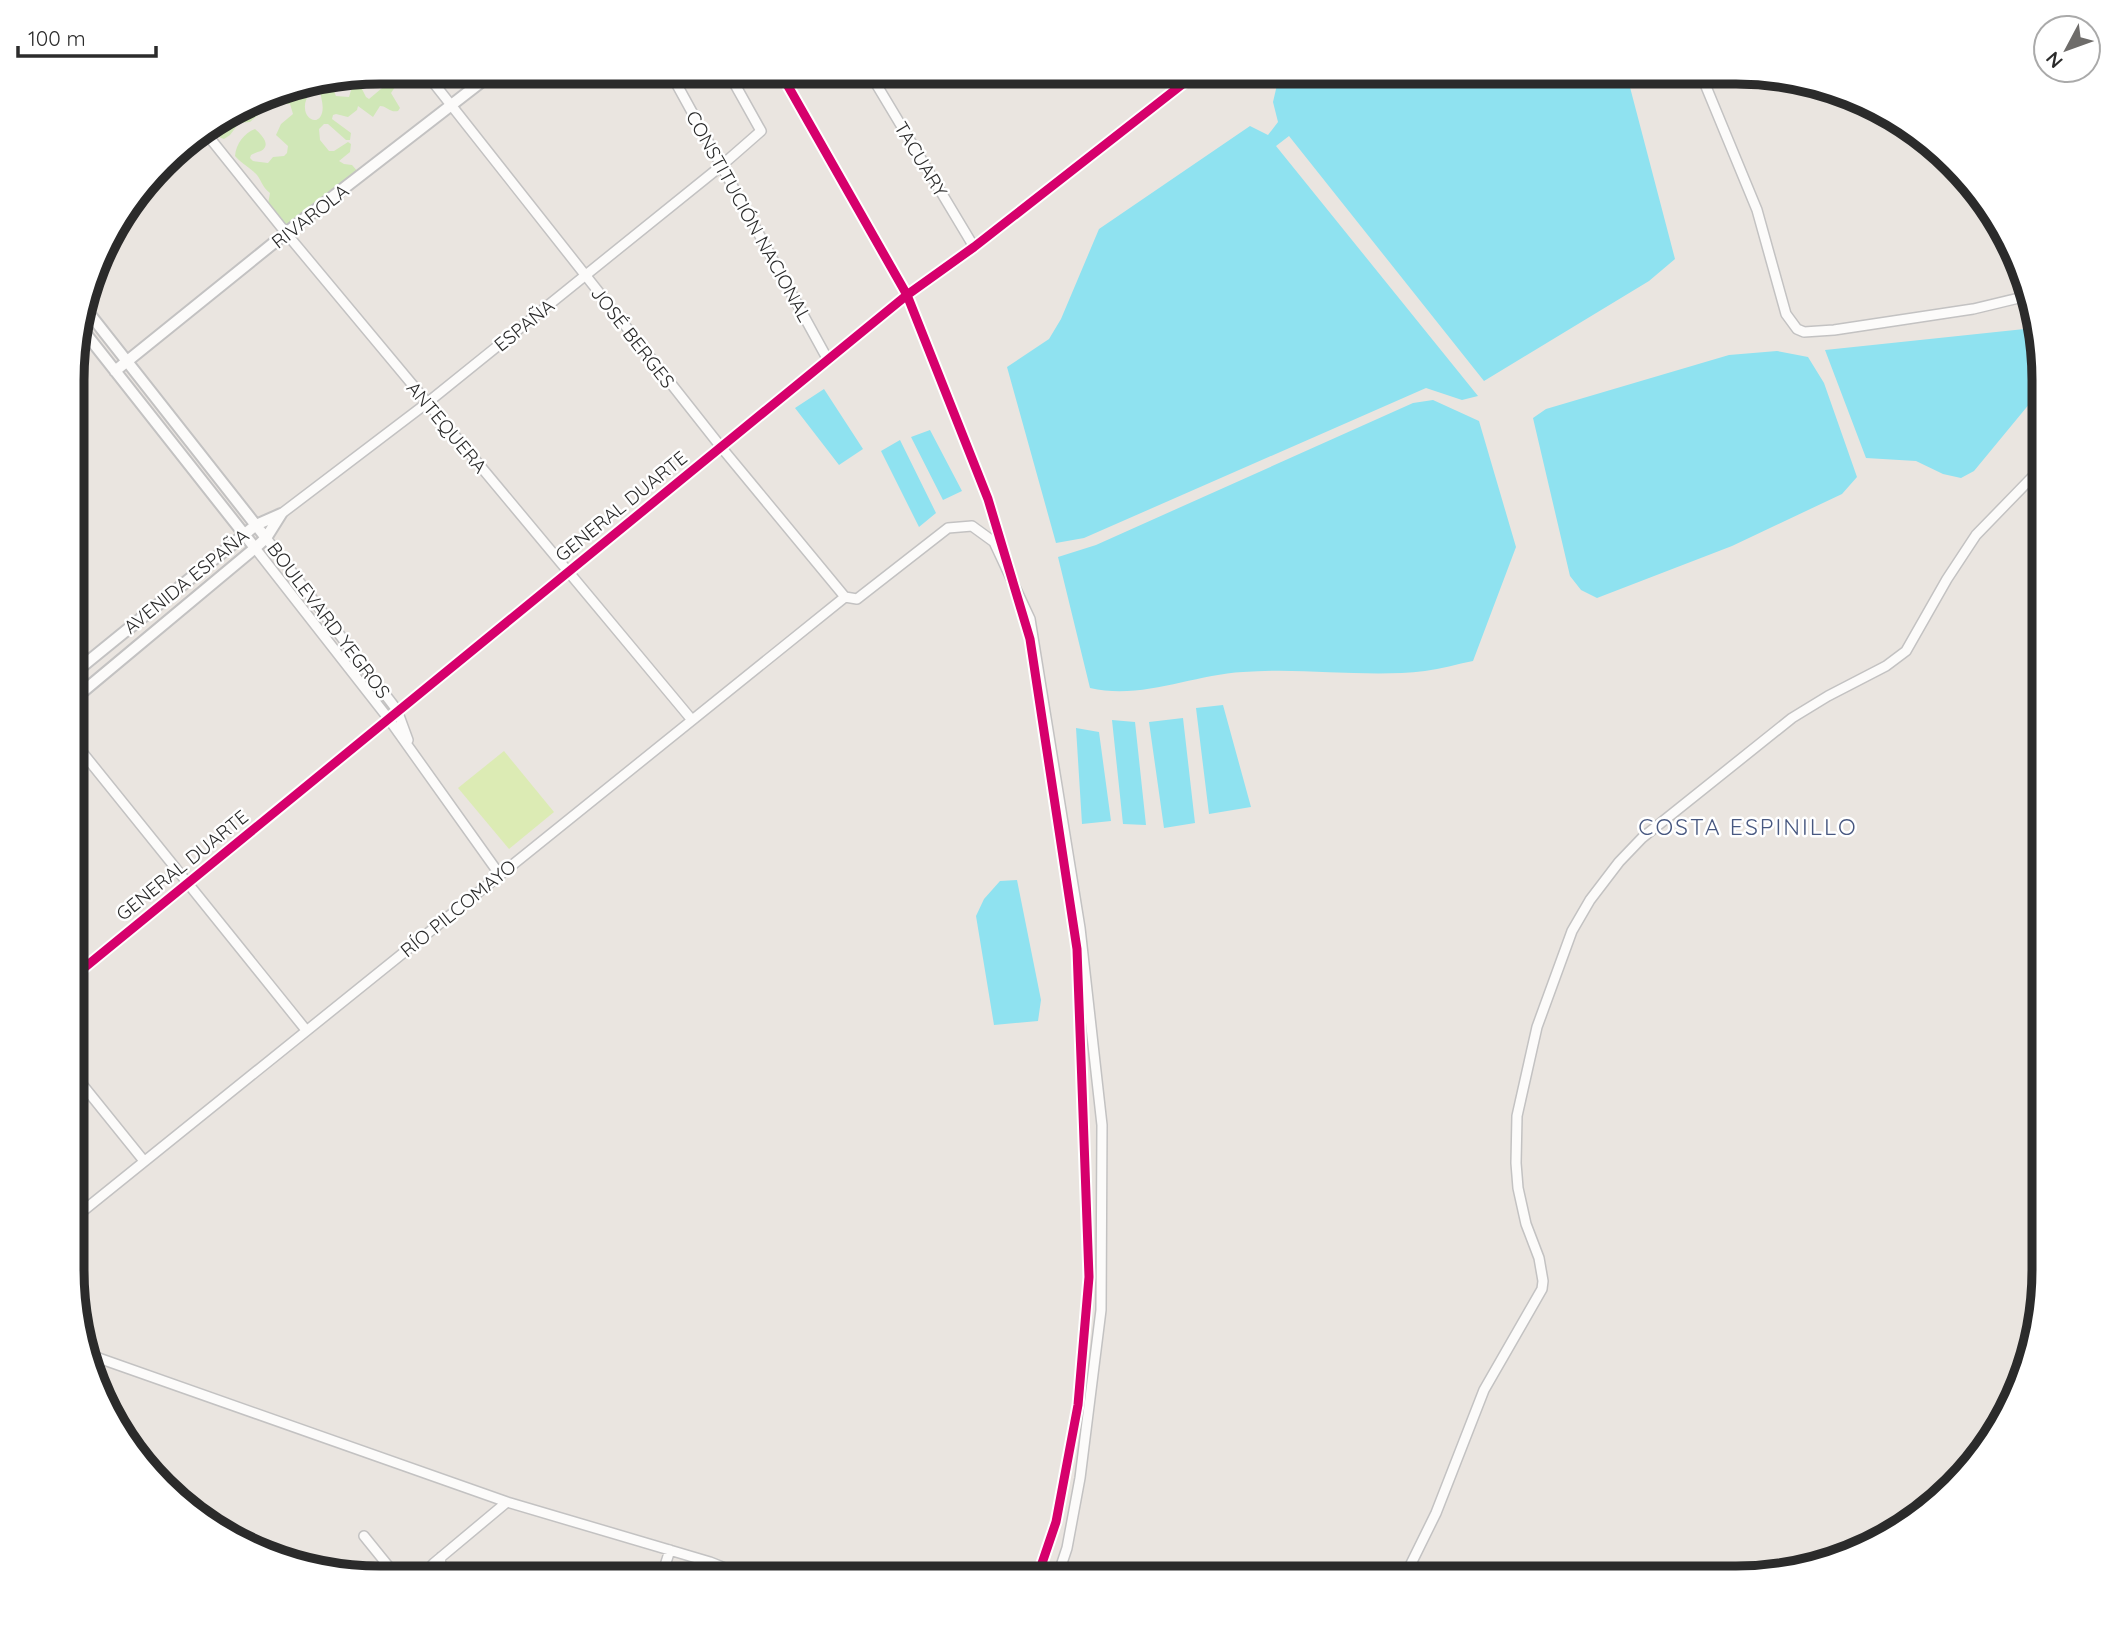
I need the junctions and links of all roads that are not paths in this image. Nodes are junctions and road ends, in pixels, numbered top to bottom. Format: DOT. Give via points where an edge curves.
graph roads {
  1 [pos="435,84"];
  2 [pos="479,84"];
  3 [pos="677,84"];
  4 [pos="735,84"];
  5 [pos="876,84"];
  6 [pos="1171,84"];
  7 [pos="1183,84"];
  8 [pos="1705,84"];
  9 [pos="1175,90"];
  10 [pos="453,105"];
  11 [pos="210,138"];
  12 [pos="721,166"];
  13 [pos="286,233"];
  14 [pos="974,247"];
  15 [pos="585,276"];
  16 [pos="2020,298"];
  17 [pos="91,316"];
  18 [pos="88,336"];
  19 [pos="828,360"];
  20 [pos="127,361"];
  21 [pos="115,371"];
  22 [pos="427,403"];
  23 [pos="721,447"];
  24 [pos="2032,477"];
  25 [pos="281,514"];
  26 [pos="256,525"];
  27 [pos="244,535"];
  28 [pos="267,538"];
  29 [pos="255,548"];
  30 [pos="567,573"];
  31 [pos="845,597"];
  32 [pos="84,665"];
  33 [pos="84,691"];
  34 [pos="397,710"];
  35 [pos="388,718"];
  36 [pos="692,720"];
  37 [pos="411,748"];
  38 [pos="84,755"];
  39 [pos="500,875"];
  40 [pos="187,884"];
  41 [pos="84,968"];
  42 [pos="306,1030"];
  43 [pos="84,1087"];
  44 [pos="144,1161"];
  45 [pos="84,1210"];
  46 [pos="98,1358"];
  47 [pos="507,1502"];
  48 [pos="364,1536"];
  49 [pos="670,1550"];
  50 [pos="441,1557"];
  51 [pos="388,1566"];
  52 [pos="432,1566"];
  53 [pos="440,1566"];
  54 [pos="665,1566"];
  55 [pos="720,1566"];
  56 [pos="1061,1566"];
  57 [pos="1410,1566"];
  1 -- 10 [label="street, JOSÉ BERGES"];
  2 -- 10 [label="street, RIVAROLA"];
  3 -- 12 [label="street, CONSTITUCIÓN NACIONAL"];
  4 -- 12 [label="street, ESPAÑA" via="761,131"];
  5 -- 14 [label="street, TACUARY"];
  6 -- 9 [label="street"];
  7 -- 9 [label="street, GENERAL DUARTE"];
  8 -- 16 [label="street" via="1757,210 1786,314 1797,329 1834,330"];
  9 -- 14 [label="street, GENERAL DUARTE"];
  10 -- 13 [label="street, RIVAROLA"];
  10 -- 15 [label="street, JOSÉ BERGES"];
  11 -- 13 [label="street, ANTEQUERA"];
  12 -- 15 [label="street, ESPAÑA"];
  12 -- 19 [label="street, CONSTITUCIÓN NACIONAL"];
  13 -- 20 [label="street, RIVAROLA"];
  13 -- 22 [label="street, ANTEQUERA"];
  14 -- 19 [label="street, GENERAL DUARTE"];
  15 -- 22 [label="street, ESPAÑA"];
  15 -- 23 [label="street, JOSÉ BERGES"];
  17 -- 20 [label="street, BOULEVARD YEGROS"];
  18 -- 21 [label="street, BOULEVARD YEGROS"];
  19 -- 23 [label="street, GENERAL DUARTE"];
  20 -- 21 [label="street, RIVAROLA"];
  20 -- 26 [label="street, BOULEVARD YEGROS"];
  21 -- 27 [label="street, BOULEVARD YEGROS"];
  22 -- 25 [label="street, ESPAÑA"];
  22 -- 30 [label="street, ANTEQUERA"];
  23 -- 30 [label="street, GENERAL DUARTE"];
  23 -- 31 [label="street, JOSÉ BERGES"];
  24 -- 57 [label="street" via="1976,535 1906,652 1792,718 1642,838 1590,900 1572,931 1537,1027 1517,1116 1518,1188 1539,1258 1542,1289 1484,1390"];
  25 -- 26 [label="street, AVENIDA ESPAÑA"];
  25 -- 28 [label="street, AVENIDA ESPAÑA"];
  26 -- 27 [label="street, AVENIDA ESPAÑA"];
  26 -- 28 [label="street, BOULEVARD YEGROS"];
  27 -- 29 [label="street, BOULEVARD YEGROS"];
  27 -- 32 [label="street, AVENIDA ESPAÑA"];
  28 -- 29 [label="street, AVENIDA ESPAÑA"];
  28 -- 34 [label="street, BOULEVARD YEGROS"];
  29 -- 33 [label="street, AVENIDA ESPAÑA"];
  29 -- 35 [label="street, BOULEVARD YEGROS"];
  30 -- 34 [label="street, GENERAL DUARTE"];
  30 -- 36 [label="street, ANTEQUERA"];
  31 -- 36 [label="street, RÍO PILCOMAYO"];
  31 -- 56 [label="street, RÍO PILCOMAYO" via="857,599 948,528 972,526 994,542 1030,619 1080,928 1102,1125 1101,1310 1080,1478"];
  34 -- 35 [label="street, GENERAL DUARTE"];
  34 -- 37 [label="street, BOULEVARD YEGROS"];
  35 -- 37 [label="street, BOULEVARD YEGROS"];
  35 -- 40 [label="street, GENERAL DUARTE"];
  36 -- 39 [label="street, RÍO PILCOMAYO"];
  37 -- 39 [label="street"];
  38 -- 40 [label="street"];
  39 -- 42 [label="street, RÍO PILCOMAYO"];
  40 -- 41 [label="street, GENERAL DUARTE"];
  40 -- 42 [label="street"];
  42 -- 44 [label="street, RÍO PILCOMAYO"];
  43 -- 44 [label="street"];
  44 -- 45 [label="street, RÍO PILCOMAYO"];
  46 -- 47 [label="street"];
  47 -- 49 [label="street"];
  47 -- 50 [label="street"];
  48 -- 51 [label="street"];
  49 -- 54 [label="street"];
  49 -- 55 [label="street"];
  50 -- 52 [label="street"];
  50 -- 53 [label="street"];
}
